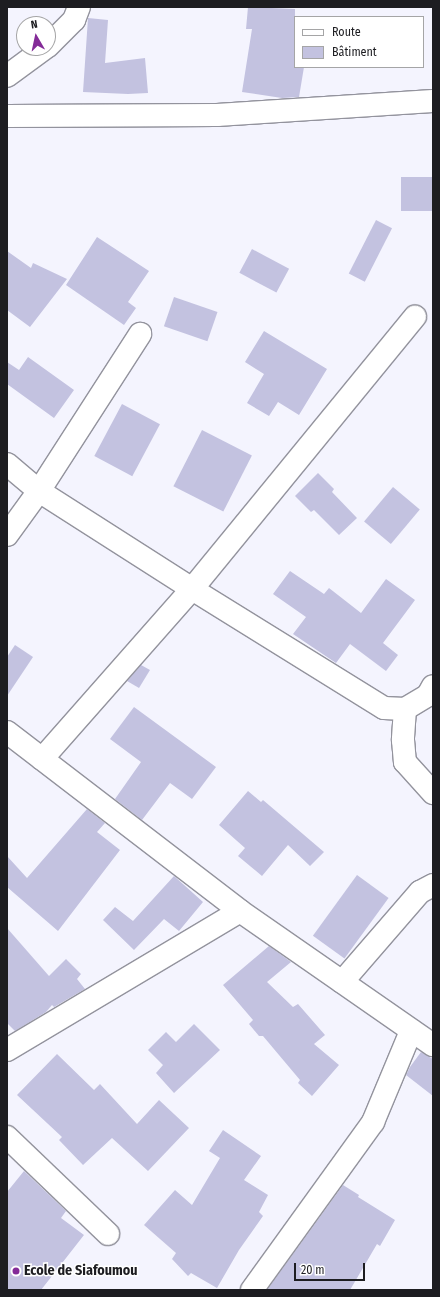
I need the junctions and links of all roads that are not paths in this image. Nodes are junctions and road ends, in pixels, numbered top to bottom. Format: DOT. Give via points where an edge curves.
graph roads {
  1 [pos="79,7"];
  2 [pos="56,38"];
  3 [pos="34,56"];
  4 [pos="7,76"];
  5 [pos="433,101"];
  6 [pos="7,116"];
  7 [pos="416,317"];
  8 [pos="140,334"];
  9 [pos="7,464"];
  10 [pos="39,491"];
  11 [pos="7,535"];
  12 [pos="192,589"];
  13 [pos="433,686"];
  14 [pos="404,709"];
  15 [pos="7,732"];
  16 [pos="42,759"];
  17 [pos="433,793"];
  18 [pos="433,885"];
  19 [pos="240,911"];
  20 [pos="342,982"];
  21 [pos="411,1031"];
  22 [pos="433,1045"];
  23 [pos="7,1050"];
  24 [pos="7,1137"];
  25 [pos="108,1234"];
  26 [pos="252,1290"];
  1 -- 2 [label="street" via="74,20"];
  3 -- 4 [label="street"];
  5 -- 6 [label="street" via="217,115"];
  7 -- 12 [label="street"];
  8 -- 10 [label="street"];
  9 -- 10 [label="street"];
  10 -- 11 [label="street"];
  10 -- 12 [label="street"];
  12 -- 14 [label="street" via="384,708"];
  12 -- 16 [label="street"];
  13 -- 14 [label="street" via="428,695"];
  14 -- 17 [label="street" via="405,762"];
  15 -- 16 [label="street"];
  16 -- 19 [label="street"];
  18 -- 20 [label="street" via="420,892"];
  19 -- 20 [label="street"];
  19 -- 23 [label="street"];
  20 -- 21 [label="street"];
  21 -- 22 [label="street"];
  21 -- 26 [label="street" via="373,1122"];
  24 -- 25 [label="street"];
}
